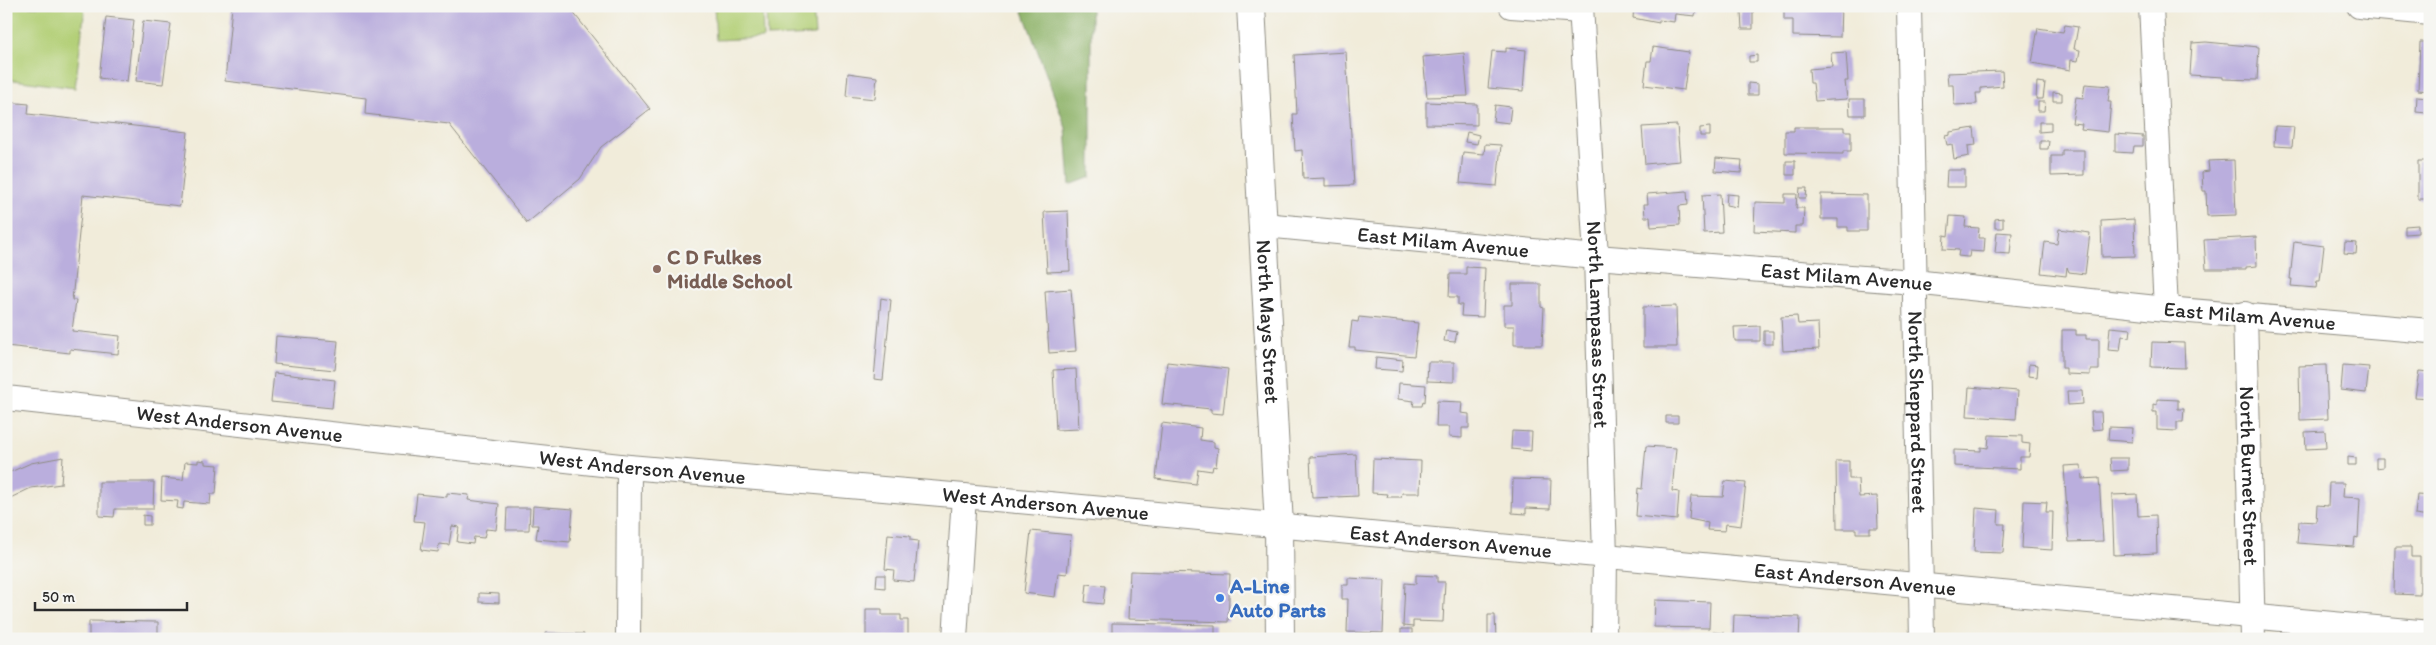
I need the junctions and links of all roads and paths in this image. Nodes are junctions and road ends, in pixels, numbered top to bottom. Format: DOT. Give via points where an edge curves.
graph roads {
  1 [pos="1251,6"];
  2 [pos="1510,6"];
  3 [pos="1909,6"];
  4 [pos="2151,6"];
  5 [pos="2359,6"];
  6 [pos="1580,9"];
  7 [pos="2430,13"];
  8 [pos="1264,225"];
  9 [pos="1596,257"];
  10 [pos="1914,282"];
  11 [pos="2166,309"];
  12 [pos="2246,314"];
  13 [pos="2430,331"];
  14 [pos="6,398"];
  15 [pos="629,467"];
  16 [pos="964,496"];
  17 [pos="1279,526"];
  18 [pos="1605,557"];
  19 [pos="1922,585"];
  20 [pos="2252,616"];
  21 [pos="2430,633"];
  22 [pos="628,639"];
  23 [pos="954,639"];
  24 [pos="1280,639"];
  25 [pos="1604,639"];
  26 [pos="1922,639"];
  27 [pos="2253,639"];
  1 -- 8 [label="main road, North Mays Street"];
  2 -- 6 [label="street"];
  3 -- 10 [label="street, North Sheppard Street"];
  4 -- 11 [label="street"];
  5 -- 7 [label="street"];
  6 -- 9 [label="street, North Lampasas Street"];
  8 -- 9 [label="street, East Milam Avenue"];
  8 -- 17 [label="main road, North Mays Street"];
  9 -- 10 [label="street, East Milam Avenue"];
  9 -- 18 [label="street, North Lampasas Street"];
  10 -- 11 [label="street, East Milam Avenue"];
  10 -- 19 [label="street, North Sheppard Street"];
  11 -- 12 [label="street, East Milam Avenue"];
  12 -- 13 [label="street, East Milam Avenue"];
  12 -- 20 [label="street, North Burnet Street"];
  14 -- 15 [label="street, West Anderson Avenue"];
  15 -- 16 [label="street, West Anderson Avenue"];
  15 -- 22 [label="street"];
  16 -- 17 [label="street, West Anderson Avenue"];
  16 -- 23 [label="street"];
  17 -- 18 [label="street, East Anderson Avenue"];
  17 -- 24 [label="main road, North Mays Street"];
  18 -- 19 [label="street, East Anderson Avenue"];
  18 -- 25 [label="street, North Lampasas Street"];
  19 -- 20 [label="street, East Anderson Avenue"];
  19 -- 26 [label="street, North Sheppard Street"];
  20 -- 21 [label="street, East Anderson Avenue"];
  20 -- 27 [label="street, North Burnet Street"];
}
